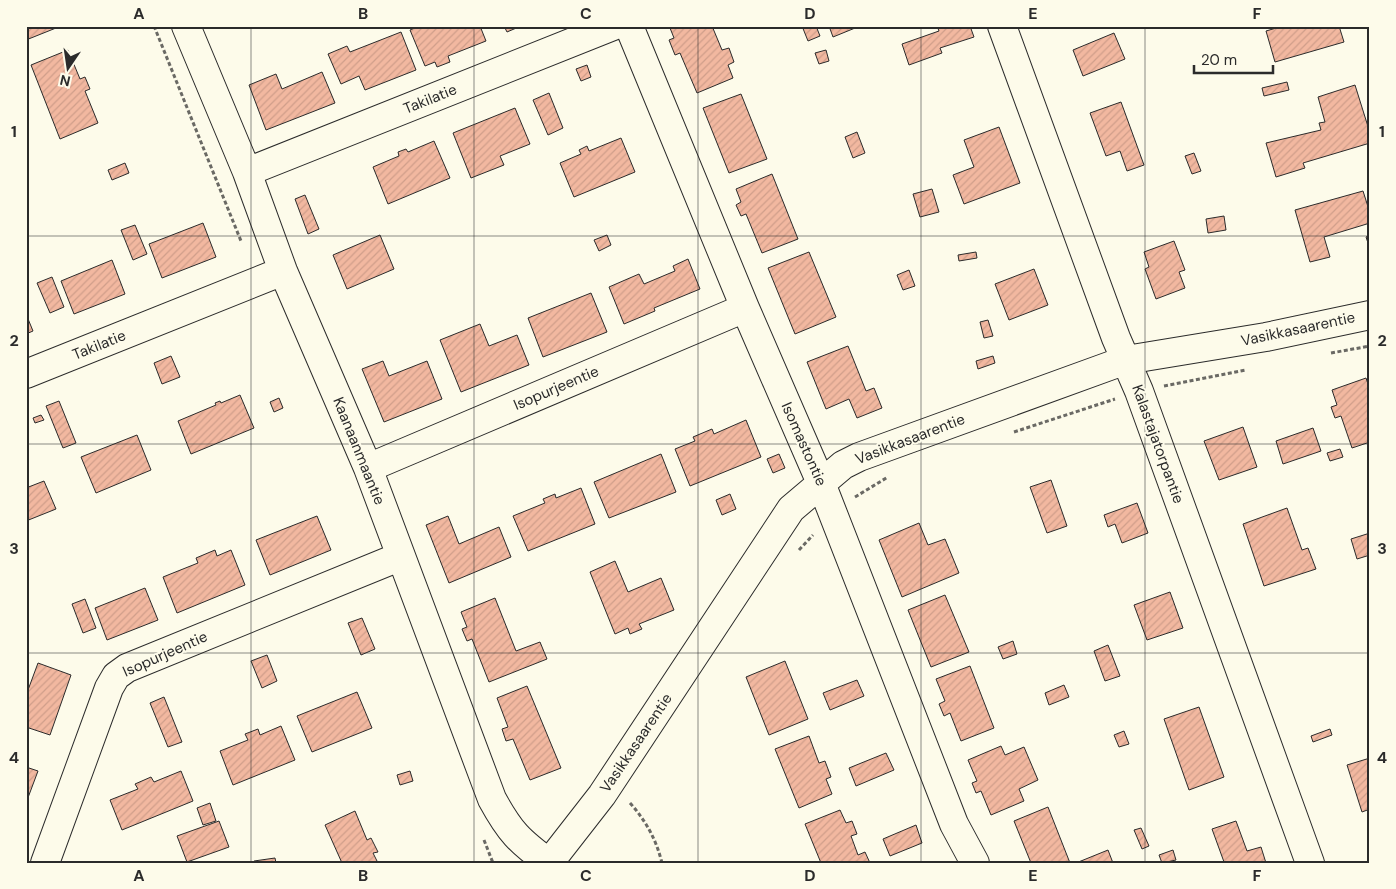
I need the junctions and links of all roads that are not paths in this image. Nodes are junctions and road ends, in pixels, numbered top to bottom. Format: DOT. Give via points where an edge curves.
graph roads {
  1 [pos="186,26"];
  2 [pos="613,26"];
  3 [pos="629,26"];
  4 [pos="1002,26"];
  5 [pos="247,172"];
  6 [pos="283,271"];
  7 [pos="745,308"];
  8 [pos="1370,315"];
  9 [pos="1126,360"];
  10 [pos="26,374"];
  11 [pos="368,468"];
  12 [pos="822,483"];
  13 [pos="399,557"];
  14 [pos="45,863"];
  15 [pos="549,863"];
  16 [pos="975,863"];
  17 [pos="1310,863"];
  1 -- 5 [label="street, Kaanaanmaantie"];
  2 -- 5 [label="street, Takilatie"];
  3 -- 7 [label="street, Isomastontie"];
  4 -- 9 [label="street, Kalastajatorpantie"];
  5 -- 6 [label="street, Kaanaanmaantie"];
  6 -- 10 [label="street, Takilatie"];
  6 -- 11 [label="street, Kaanaanmaantie"];
  7 -- 11 [label="street, Isopurjeentie"];
  7 -- 12 [label="street, Isomastontie"];
  8 -- 9 [label="street, Vasikkasaarentie" via="1266,337"];
  9 -- 12 [label="street, Vasikkasaarentie" via="859,457 843,465"];
  9 -- 17 [label="street, Kalastajatorpantie"];
  11 -- 13 [label="street, Kaanaanmaantie"];
  12 -- 15 [label="street, Vasikkasaarentie" via="791,509 602,795"];
  12 -- 16 [label="street, Isomastontie" via="954,824"];
  13 -- 14 [label="street, Isopurjeentie" via="127,668 116,676"];
  13 -- 15 [label="street, Kaanaanmaantie" via="492,799 508,828"];
}
